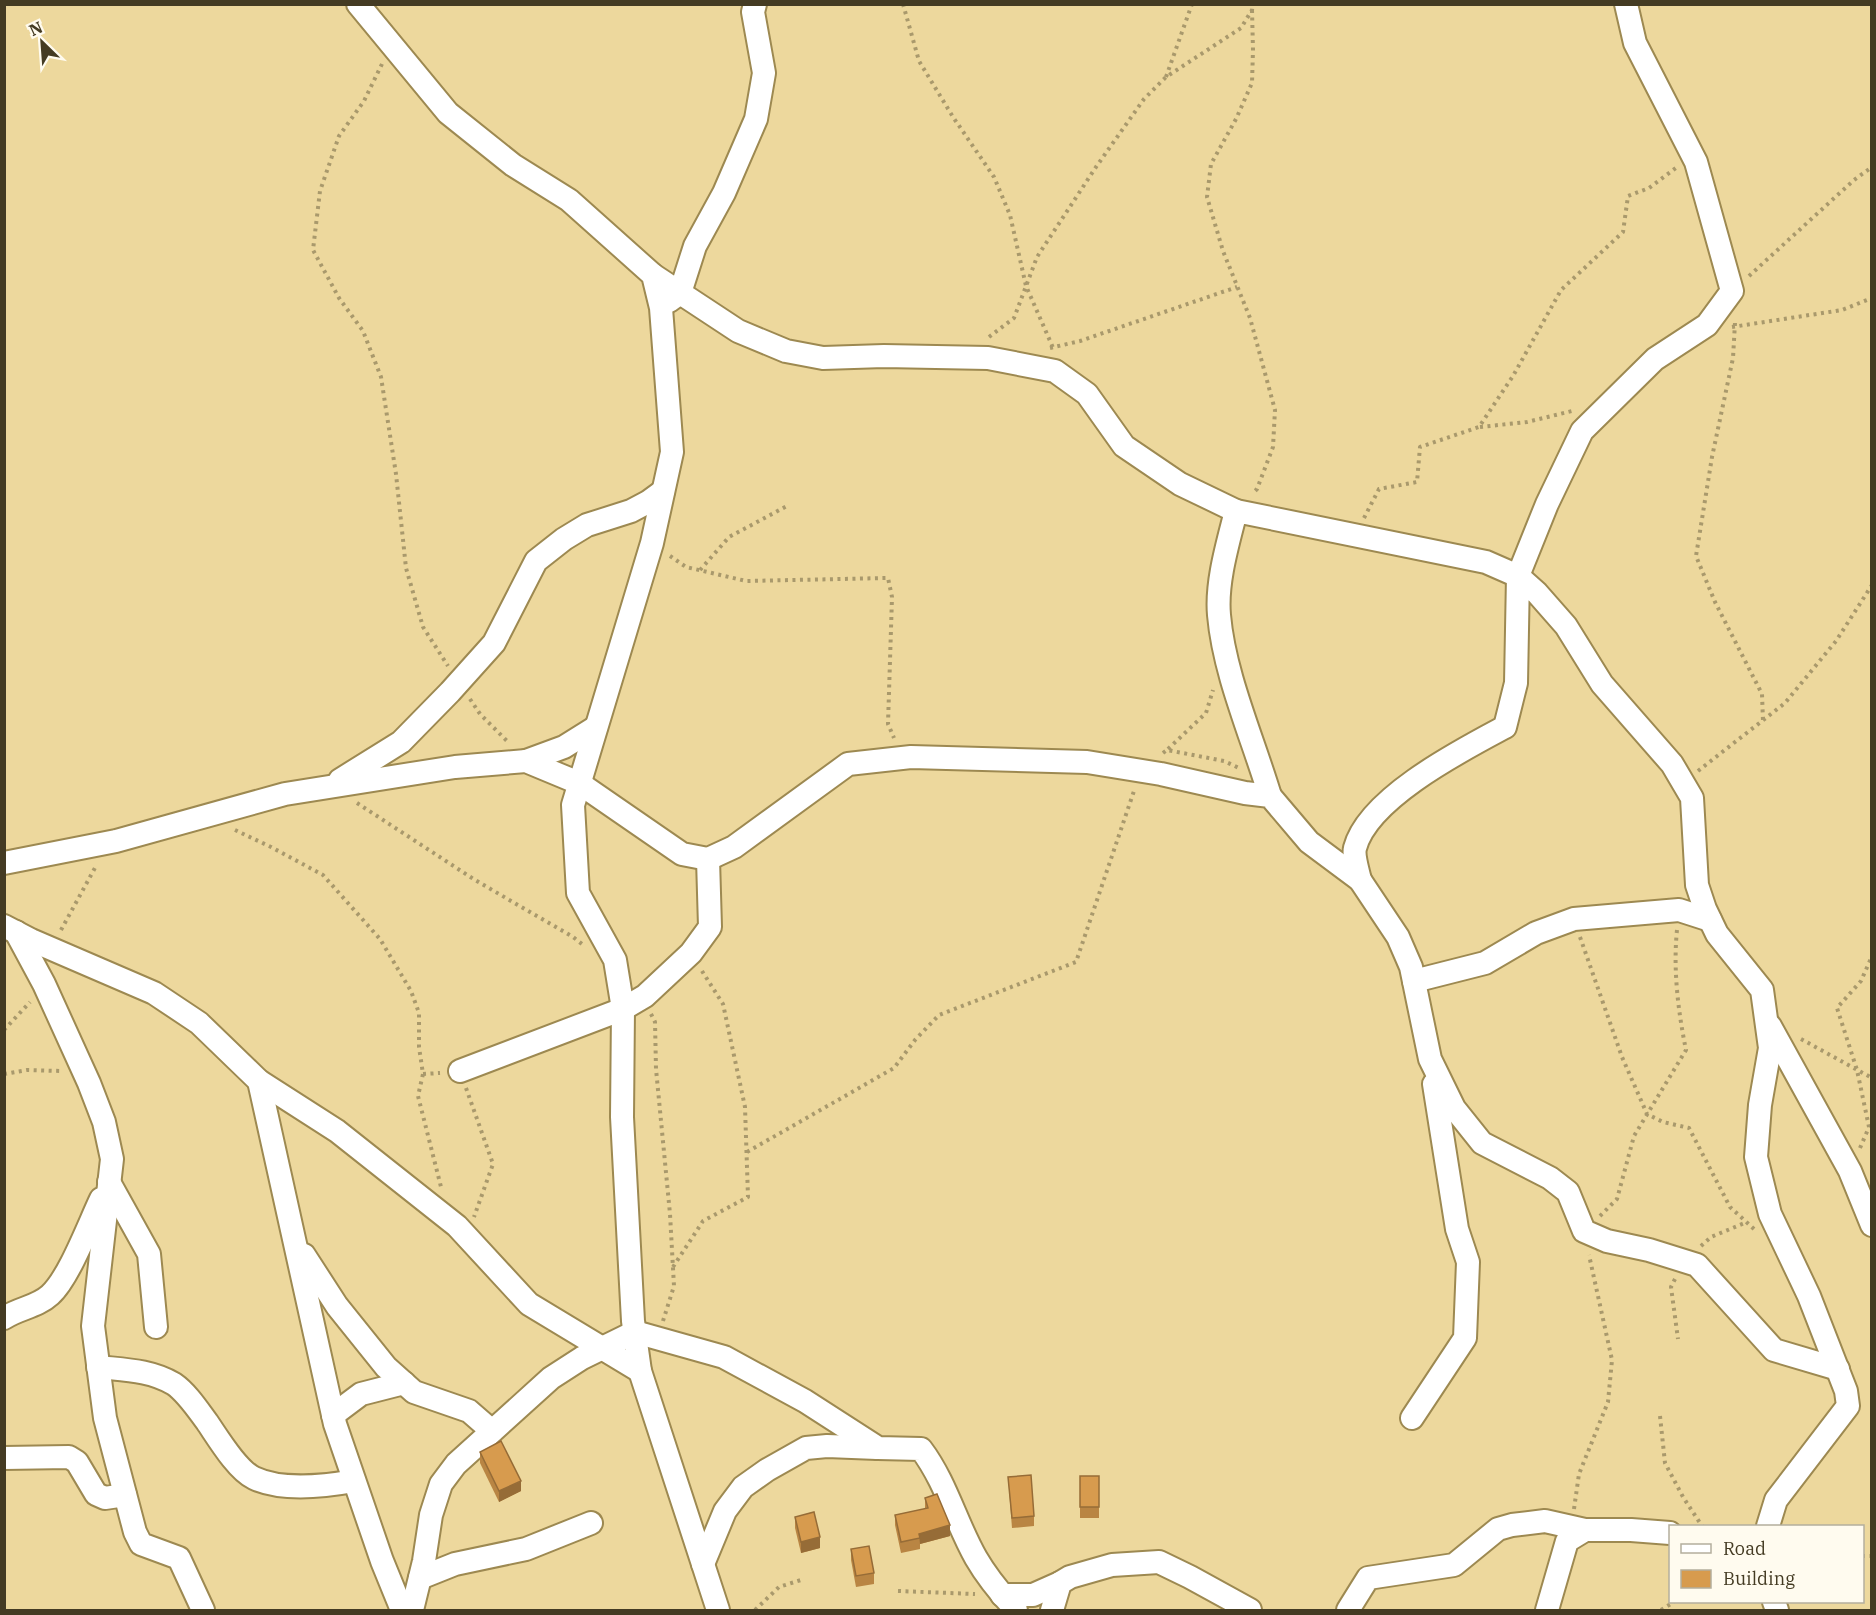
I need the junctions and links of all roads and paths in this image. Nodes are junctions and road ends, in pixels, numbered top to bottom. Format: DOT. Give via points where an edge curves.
graph roads {
  1 [pos="358,4"];
  2 [pos="755,4"];
  3 [pos="903,4"];
  4 [pos="1192,4"];
  5 [pos="1253,4"];
  6 [pos="1626,4"];
  7 [pos="1252,10"];
  8 [pos="391,45"];
  9 [pos="1166,77"];
  10 [pos="1690,151"];
  11 [pos="1872,167"];
  12 [pos="653,275"];
  13 [pos="1026,286"];
  14 [pos="1237,287"];
  15 [pos="1732,291"];
  16 [pos="680,293"];
  17 [pos="1872,298"];
  18 [pos="661,308"];
  19 [pos="1735,326"];
  20 [pos="1725,329"];
  21 [pos="988,338"];
  22 [pos="1051,347"];
  23 [pos="1059,357"];
  24 [pos="1027,366"];
  25 [pos="1578,409"];
  26 [pos="1479,427"];
  27 [pos="663,491"];
  28 [pos="787,506"];
  29 [pos="1236,512"];
  30 [pos="1355,535"];
  31 [pos="651,543"];
  32 [pos="700,570"];
  33 [pos="1518,576"];
  34 [pos="1872,585"];
  35 [pos="459,682"];
  36 [pos="1214,684"];
  37 [pos="1763,721"];
  38 [pos="596,727"];
  39 [pos="1167,750"];
  40 [pos="901,759"];
  41 [pos="526,761"];
  42 [pos="1142,771"];
  43 [pos="1683,782"];
  44 [pos="579,783"];
  45 [pos="331,786"];
  46 [pos="1270,796"];
  47 [pos="205,816"];
  48 [pos="708,859"];
  49 [pos="4,863"];
  50 [pos="1360,880"];
  51 [pos="1679,910"];
  52 [pos="1574,919"];
  53 [pos="1710,920"];
  54 [pos="10,929"];
  55 [pos="587,948"];
  56 [pos="691,953"];
  57 [pos="1872,956"];
  58 [pos="1414,981"];
  59 [pos="645,996"];
  60 [pos="622,1009"];
  61 [pos="1766,1020"];
  62 [pos="1796,1037"];
  63 [pos="1430,1059"];
  64 [pos="1857,1070"];
  65 [pos="83,1071"];
  66 [pos="460,1071"];
  67 [pos="4,1074"];
  68 [pos="423,1074"];
  69 [pos="1872,1078"];
  70 [pos="259,1082"];
  71 [pos="1647,1114"];
  72 [pos="747,1152"];
  73 [pos="1850,1171"];
  74 [pos="109,1182"];
  75 [pos="448,1219"];
  76 [pos="1872,1225"];
  77 [pos="1584,1231"];
  78 [pos="466,1237"];
  79 [pos="1762,1237"];
  80 [pos="295,1242"];
  81 [pos="673,1267"];
  82 [pos="4,1318"];
  83 [pos="156,1328"];
  84 [pos="634,1332"];
  85 [pos="658,1338"];
  86 [pos="603,1347"];
  87 [pos="98,1367"];
  88 [pos="1838,1369"];
  89 [pos="640,1371"];
  90 [pos="404,1383"];
  91 [pos="333,1415"];
  92 [pos="1659,1416"];
  93 [pos="1412,1418"];
  94 [pos="492,1431"];
  95 [pos="878,1448"];
  96 [pos="4,1458"];
  97 [pos="354,1481"];
  98 [pos="125,1495"];
  99 [pos="591,1523"];
  100 [pos="1701,1525"];
  101 [pos="1769,1525"];
  102 [pos="1579,1528"];
  103 [pos="1669,1533"];
  104 [pos="703,1564"];
  105 [pos="420,1578"];
  106 [pos="801,1580"];
  107 [pos="1060,1583"];
  108 [pos="898,1591"];
  109 [pos="1009,1603"];
  110 [pos="403,1610"];
  111 [pos="203,1611"];
  112 [pos="718,1611"];
  113 [pos="755,1611"];
  114 [pos="1052,1611"];
  115 [pos="1250,1611"];
  116 [pos="1348,1611"];
  117 [pos="1547,1611"];
  1 -- 8 [label="street"];
  2 -- 16 [label="street" via="753,12 764,73 756,119 724,193 695,246"];
  3 -- 13 [label="path" via="920,61 994,177 1010,215"];
  4 -- 9 [label="path"];
  5 -- 7 [label="path"];
  6 -- 10 [label="street" via="1635,43"];
  7 -- 9 [label="path" via="1241,28"];
  7 -- 14 [label="path" via="1252,83 1211,164 1207,197"];
  8 -- 12 [label="street" via="447,113 513,165 569,200"];
  8 -- 35 [label="path" via="364,101 339,136 320,191 313,250 363,332 381,377 406,568 423,627"];
  9 -- 13 [label="path" via="1144,99 1096,167 1037,257"];
  10 -- 15 [label="street"];
  10 -- 26 [label="path" via="1674,171 1628,196 1623,232 1561,290"];
  11 -- 15 [label="path"];
  12 -- 16 [label="street"];
  12 -- 18 [label="street"];
  13 -- 21 [label="path" via="1014,318"];
  13 -- 22 [label="path"];
  14 -- 22 [label="path"];
  14 -- 29 [label="path" via="1250,318 1275,410 1274,447 1257,489"];
  15 -- 19 [label="path"];
  15 -- 33 [label="street" via="1707,325 1655,359 1582,431"];
  16 -- 18 [label="street"];
  16 -- 24 [label="street" via="738,331 795,353 823,358 988,358"];
  17 -- 19 [label="path" via="1842,310"];
  18 -- 27 [label="street" via="672,452"];
  19 -- 20 [label="path"];
  19 -- 37 [label="path" via="1696,556 1762,694"];
  22 -- 23 [label="path"];
  22 -- 24 [label="path"];
  24 -- 29 [label="street" via="1055,371 1087,394 1124,446 1180,484"];
  25 -- 26 [label="path" via="1527,422"];
  26 -- 30 [label="path" via="1420,447 1417,482 1379,489"];
  27 -- 31 [label="street"];
  27 -- 35 [label="street" via="631,511 587,525 536,561 494,643"];
  28 -- 32 [label="path" via="729,537"];
  29 -- 30 [label="street"];
  29 -- 46 [label="street" via="1223,564 1219,614 1229,666"];
  30 -- 33 [label="street" via="1486,562"];
  31 -- 32 [label="path" via="686,567"];
  31 -- 38 [label="street"];
  32 -- 40 [label="path" via="746,581 888,578 892,597 888,724"];
  33 -- 43 [label="street" via="1566,626 1602,684"];
  33 -- 50 [label="street" via="1516,683 1504,727 1413,781 1372,816 1355,849"];
  34 -- 37 [label="path" via="1829,650 1785,704"];
  35 -- 41 [label="path" via="480,714"];
  35 -- 45 [label="street" via="401,742"];
  36 -- 39 [label="path" via="1206,713"];
  37 -- 43 [label="path"];
  38 -- 41 [label="street" via="564,747"];
  38 -- 44 [label="street"];
  40 -- 42 [label="street" via="1087,762"];
  40 -- 48 [label="street" via="848,764 734,847"];
  41 -- 44 [label="street"];
  41 -- 45 [label="street" via="455,767"];
  42 -- 46 [label="street"];
  42 -- 72 [label="path" via="1076,962 939,1015 894,1068"];
  43 -- 53 [label="street" via="1692,798 1697,885"];
  44 -- 48 [label="street" via="682,854"];
  44 -- 60 [label="street" via="573,805 578,893 615,960"];
  45 -- 47 [label="street"];
  45 -- 55 [label="path"];
  46 -- 50 [label="street" via="1309,842"];
  47 -- 49 [label="street" via="116,841"];
  47 -- 68 [label="path" via="322,875 380,939 411,991 419,1013"];
  48 -- 56 [label="street" via="710,927"];
  50 -- 58 [label="street" via="1398,937"];
  51 -- 52 [label="street"];
  51 -- 53 [label="street"];
  51 -- 71 [label="path" via="1675,948 1686,1050"];
  52 -- 58 [label="street" via="1536,933 1485,963"];
  52 -- 71 [label="path"];
  53 -- 61 [label="street" via="1762,990"];
  54 -- 65 [label="street" via="44,984"];
  54 -- 70 [label="street" via="154,993 199,1023"];
  56 -- 59 [label="street"];
  56 -- 72 [label="path" via="723,1004 745,1107"];
  57 -- 64 [label="path" via="1861,981 1837,1008"];
  58 -- 63 [label="street"];
  59 -- 60 [label="street"];
  59 -- 81 [label="path" via="655,1022"];
  60 -- 66 [label="street"];
  60 -- 84 [label="street" via="622,1117"];
  61 -- 73 [label="street"];
  61 -- 88 [label="street" via="1770,1047 1756,1157 1770,1214"];
  62 -- 64 [label="path"];
  63 -- 77 [label="street" via="1454,1108 1482,1143 1550,1178 1568,1192"];
  63 -- 93 [label="street" via="1457,1229 1468,1262 1465,1338"];
  64 -- 69 [label="path"];
  64 -- 73 [label="path" via="1869,1127"];
  65 -- 67 [label="path"];
  65 -- 74 [label="street" via="104,1122 112,1159"];
  66 -- 68 [label="path"];
  66 -- 78 [label="path" via="493,1164"];
  68 -- 75 [label="path" via="418,1096"];
  70 -- 75 [label="street" via="337,1131"];
  70 -- 80 [label="street"];
  71 -- 77 [label="path" via="1634,1136 1617,1199"];
  71 -- 79 [label="path" via="1689,1128 1730,1207"];
  72 -- 81 [label="path" via="748,1197 703,1221"];
  73 -- 76 [label="street"];
  74 -- 82 [label="street" via="51,1294"];
  74 -- 83 [label="street" via="149,1254"];
  74 -- 87 [label="street" via="93,1326"];
  75 -- 78 [label="street"];
  77 -- 88 [label="street" via="1697,1265 1774,1350"];
  77 -- 102 [label="path" via="1612,1360 1608,1402 1579,1474"];
  78 -- 86 [label="street" via="529,1304"];
  80 -- 90 [label="street" via="337,1306 386,1367"];
  80 -- 91 [label="street"];
  81 -- 85 [label="path" via="674,1286"];
  84 -- 85 [label="street"];
  84 -- 86 [label="street"];
  84 -- 89 [label="street"];
  85 -- 95 [label="street" via="724,1357 805,1401"];
  86 -- 89 [label="street"];
  86 -- 94 [label="street" via="551,1378"];
  87 -- 97 [label="street" via="149,1373 176,1385 237,1463 254,1478 316,1487"];
  87 -- 98 [label="street" via="105,1418"];
  88 -- 101 [label="street" via="1848,1406 1776,1500"];
  89 -- 104 [label="street"];
  90 -- 91 [label="street" via="361,1394"];
  90 -- 94 [label="street" via="414,1392 469,1411"];
  91 -- 97 [label="street"];
  92 -- 100 [label="path" via="1665,1463"];
  94 -- 105 [label="street" via="456,1464 441,1484 431,1515"];
  95 -- 104 [label="street" via="806,1448 767,1470 743,1487 724,1511"];
  95 -- 109 [label="street" via="921,1449 935,1467 976,1558"];
  96 -- 98 [label="street" via="69,1457 77,1462 96,1494 105,1498"];
  97 -- 110 [label="street"];
  98 -- 111 [label="street" via="141,1544 179,1557"];
  99 -- 105 [label="street" via="526,1549 455,1564"];
  102 -- 103 [label="street"];
  102 -- 116 [label="street" via="1545,1521 1498,1529 1454,1565 1368,1578"];
  102 -- 117 [label="street" via="1567,1541"];
  104 -- 112 [label="street"];
  105 -- 110 [label="street"];
  106 -- 113 [label="path" via="779,1587"];
  107 -- 109 [label="street"];
  107 -- 114 [label="street"];
  107 -- 115 [label="street" via="1112,1565 1158,1562"];
  108 -- 109 [label="path"];
}
